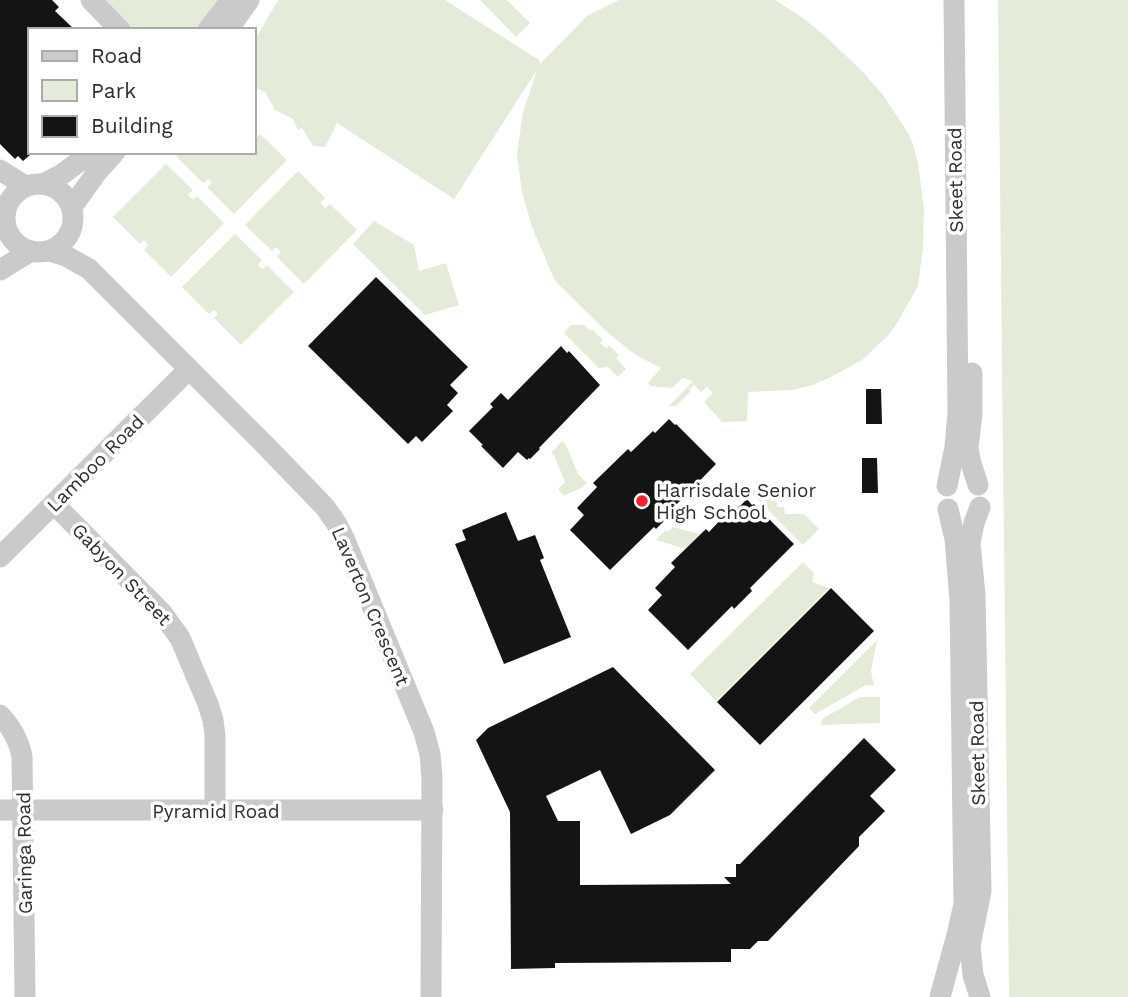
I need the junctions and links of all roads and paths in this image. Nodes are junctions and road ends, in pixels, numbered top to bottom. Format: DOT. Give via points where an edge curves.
graph roads {
  1 [pos="91,0"];
  2 [pos="230,0"];
  3 [pos="249,0"];
  4 [pos="954,0"];
  5 [pos="968,0"];
  6 [pos="118,28"];
  7 [pos="209,28"];
  8 [pos="229,28"];
  9 [pos="89,154"];
  10 [pos="113,154"];
  11 [pos="0,170"];
  12 [pos="34,185"];
  13 [pos="72,207"];
  14 [pos="4,211"];
  15 [pos="72,228"];
  16 [pos="40,251"];
  17 [pos="89,269"];
  18 [pos="0,270"];
  19 [pos="189,369"];
  20 [pos="978,485"];
  21 [pos="947,486"];
  22 [pos="54,504"];
  23 [pos="980,507"];
  24 [pos="948,509"];
  25 [pos="0,557"];
  26 [pos="0,715"];
  27 [pos="0,810"];
  28 [pos="23,810"];
  29 [pos="433,810"];
  30 [pos="215,811"];
  31 [pos="25,997"];
  32 [pos="432,997"];
  33 [pos="942,997"];
  34 [pos="972,997"];
  35 [pos="980,997"];
  1 -- 6 [label="street"];
  2 -- 7 [label="street"];
  3 -- 8 [label="street"];
  4 -- 21 [label="street, Skeet Road" via="958,412"];
  5 -- 20 [label="street, Skeet Road" via="972,406 968,448"];
  9 -- 12 [label="street" via="64,173"];
  10 -- 13 [label="street"];
  11 -- 12 [label="street"];
  12 -- 13 [label="street" via="54,187"];
  12 -- 14 [label="street" via="13,196"];
  13 -- 15 [label="street"];
  14 -- 16 [label="street" via="10,236 17,244"];
  15 -- 16 [label="street" via="59,246"];
  15 -- 17 [label="street, Laverton Crescent"];
  16 -- 17 [label="street, Laverton Crescent" via="66,256"];
  16 -- 18 [label="street"];
  17 -- 19 [label="street, Laverton Crescent"];
  19 -- 22 [label="street, Lamboo Road"];
  19 -- 29 [label="street, Laverton Crescent" via="335,521 424,732"];
  20 -- 21 [label="street" via="963,478"];
  20 -- 23 [label="street" via="983,496"];
  21 -- 24 [label="street"];
  22 -- 25 [label="street, Lamboo Road"];
  22 -- 30 [label="street, Gabyon Street" via="162,613 180,638 213,720"];
  23 -- 24 [label="street" via="964,516"];
  23 -- 35 [label="street, Skeet Road" via="970,543 981,891 970,946 972,975"];
  24 -- 33 [label="street, Skeet Road" via="960,600 964,904"];
  26 -- 28 [label="street, Garinga Road" via="18,739"];
  27 -- 28 [label="street, Pyramid Road"];
  28 -- 30 [label="street, Pyramid Road"];
  28 -- 31 [label="street, Garinga Road"];
  29 -- 30 [label="street, Pyramid Road"];
  29 -- 32 [label="street, Laverton Crescent"];
  33 -- 34 [label="street"];
}
